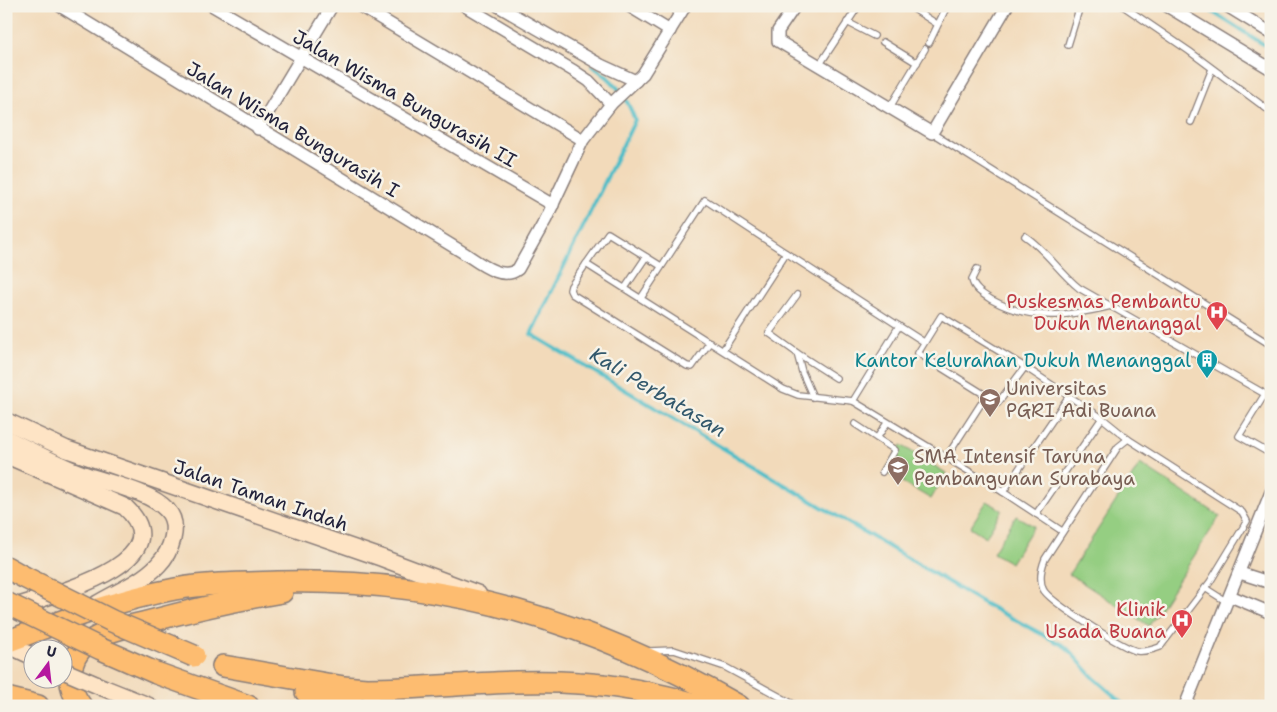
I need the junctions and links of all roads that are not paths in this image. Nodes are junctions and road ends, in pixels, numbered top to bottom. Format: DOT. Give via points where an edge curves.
graph roads {
  1 [pos="60,6"];
  2 [pos="213,6"];
  3 [pos="332,6"];
  4 [pos="360,6"];
  5 [pos="465,6"];
  6 [pos="498,6"];
  7 [pos="629,6"];
  8 [pos="685,6"];
  9 [pos="795,6"];
  10 [pos="909,6"];
  11 [pos="947,6"];
  12 [pos="1007,6"];
  13 [pos="1080,6"];
  14 [pos="1123,6"];
  15 [pos="1168,6"];
  16 [pos="1228,6"];
  17 [pos="857,8"];
  18 [pos="847,22"];
  19 [pos="937,24"];
  20 [pos="670,31"];
  21 [pos="1271,33"];
  22 [pos="874,36"];
  23 [pos="883,42"];
  24 [pos="929,43"];
  25 [pos="1068,45"];
  26 [pos="925,49"];
  27 [pos="301,58"];
  28 [pos="917,63"];
  29 [pos="820,64"];
  30 [pos="1212,69"];
  31 [pos="1271,69"];
  32 [pos="635,82"];
  33 [pos="614,101"];
  34 [pos="890,107"];
  35 [pos="1271,112"];
  36 [pos="1191,122"];
  37 [pos="258,129"];
  38 [pos="932,133"];
  39 [pos="583,140"];
  40 [pos="553,205"];
  41 [pos="1025,236"];
  42 [pos="786,253"];
  43 [pos="646,257"];
  44 [pos="586,264"];
  45 [pos="661,266"];
  46 [pos="977,270"];
  47 [pos="624,288"];
  48 [pos="797,295"];
  49 [pos="641,298"];
  50 [pos="1111,306"];
  51 [pos="900,326"];
  52 [pos="710,342"];
  53 [pos="924,342"];
  54 [pos="1271,345"];
  55 [pos="723,350"];
  56 [pos="797,352"];
  57 [pos="1025,367"];
  58 [pos="836,378"];
  59 [pos="986,396"];
  60 [pos="1069,396"];
  61 [pos="1268,396"];
  62 [pos="814,397"];
  63 [pos="853,401"];
  64 [pos="1102,418"];
  65 [pos="6,421"];
  66 [pos="887,423"];
  67 [pos="855,424"];
  68 [pos="6,438"];
  69 [pos="877,438"];
  70 [pos="1128,439"];
  71 [pos="6,454"];
  72 [pos="1271,454"];
  73 [pos="946,458"];
  74 [pos="882,472"];
  75 [pos="1003,492"];
  76 [pos="1271,492"];
  77 [pos="1036,514"];
  78 [pos="1246,524"];
  79 [pos="1258,529"];
  80 [pos="1062,531"];
  81 [pos="14,572"];
  82 [pos="1240,573"];
  83 [pos="337,582"];
  84 [pos="1271,583"];
  85 [pos="1206,588"];
  86 [pos="1228,599"];
  87 [pos="6,603"];
  88 [pos="503,605"];
  89 [pos="6,610"];
  90 [pos="1271,613"];
  91 [pos="75,616"];
  92 [pos="6,618"];
  93 [pos="6,643"];
  94 [pos="22,651"];
  95 [pos="632,651"];
  96 [pos="223,666"];
  97 [pos="72,674"];
  98 [pos="154,677"];
  99 [pos="6,698"];
  100 [pos="38,706"];
  101 [pos="81,706"];
  102 [pos="148,706"];
  103 [pos="248,706"];
  104 [pos="353,706"];
  105 [pos="703,706"];
  106 [pos="739,706"];
  107 [pos="797,706"];
  108 [pos="1186,706"];
  1 -- 37 [label="street, Jalan Wisma Bungurasih I"];
  2 -- 27 [label="street, Jalan Wisma Bungurasih II"];
  3 -- 27 [label="street"];
  4 -- 39 [label="street"];
  5 -- 33 [label="street" via="574,70"];
  6 -- 32 [label="street"];
  7 -- 20 [label="street"];
  8 -- 20 [label="street"];
  9 -- 29 [label="street" via="778,31 778,41"];
  10 -- 19 [label="lane"];
  11 -- 19 [label="lane"];
  12 -- 38 [label="street"];
  13 -- 25 [label="lane"];
  14 -- 30 [label="lane"];
  15 -- 31 [label="street"];
  16 -- 21 [label="street"];
  17 -- 18 [label="lane"];
  18 -- 22 [label="lane"];
  18 -- 29 [label="lane"];
  19 -- 24 [label="lane"];
  20 -- 32 [label="street" via="651,64"];
  23 -- 28 [label="lane"];
  26 -- 28 [label="lane"];
  27 -- 37 [label="street"];
  27 -- 40 [label="street, Jalan Wisma Bungurasih II"];
  28 -- 34 [label="lane"];
  29 -- 34 [label="street"];
  30 -- 35 [label="lane"];
  30 -- 36 [label="lane"];
  32 -- 33 [label="street"];
  33 -- 39 [label="street"];
  34 -- 38 [label="street"];
  37 -- 40 [label="street, Jalan Wisma Bungurasih I" via="504,274 518,269"];
  38 -- 54 [label="lane"];
  39 -- 40 [label="street"];
  41 -- 50 [label="lane" via="1038,245 1078,288"];
  42 -- 45 [label="lane" via="705,200"];
  42 -- 51 [label="lane"];
  42 -- 55 [label="lane"];
  43 -- 44 [label="lane" via="608,233"];
  43 -- 45 [label="lane"];
  43 -- 47 [label="lane"];
  44 -- 47 [label="lane"];
  44 -- 52 [label="lane" via="570,290 687,366 696,364"];
  45 -- 49 [label="lane"];
  46 -- 50 [label="lane" via="972,279 976,289 1003,306 1026,314 1055,316"];
  47 -- 49 [label="lane"];
  48 -- 56 [label="lane" via="770,334"];
  49 -- 52 [label="lane"];
  50 -- 61 [label="lane"];
  51 -- 53 [label="lane"];
  51 -- 63 [label="lane"];
  52 -- 55 [label="lane"];
  53 -- 57 [label="lane" via="941,316"];
  53 -- 59 [label="lane" via="919,354"];
  55 -- 62 [label="lane" via="783,389"];
  56 -- 58 [label="lane"];
  56 -- 62 [label="lane"];
  57 -- 59 [label="lane" via="1000,402"];
  57 -- 60 [label="lane"];
  59 -- 73 [label="lane"];
  60 -- 64 [label="lane"];
  60 -- 75 [label="lane"];
  61 -- 72 [label="lane" via="1240,436"];
  62 -- 63 [label="lane"];
  63 -- 66 [label="lane"];
  64 -- 70 [label="lane"];
  64 -- 77 [label="lane"];
  65 -- 88 [label="street, Jalan Taman Indah" via="66,448 433,576"];
  66 -- 69 [label="lane"];
  66 -- 73 [label="lane"];
  67 -- 69 [label="lane"];
  68 -- 91 [label="street" via="82,474 147,497 167,510 171,517 174,527 171,546 157,567"];
  69 -- 74 [label="lane" via="895,450"];
  70 -- 78 [label="lane" via="1242,512"];
  70 -- 80 [label="lane" via="1118,447"];
  71 -- 89 [label="street" via="118,503 134,516 140,532 136,551 111,572"];
  73 -- 75 [label="lane"];
  75 -- 77 [label="lane"];
  76 -- 79 [label="street"];
  77 -- 80 [label="lane"];
  78 -- 79 [label="lane"];
  78 -- 85 [label="lane"];
  79 -- 82 [label="street"];
  80 -- 85 [label="lane" via="1041,569 1043,589 1048,597 1128,648 1148,651 1160,647"];
  81 -- 96 [label="highway, bridge" via="112,621"];
  82 -- 84 [label="street"];
  82 -- 86 [label="street"];
  83 -- 88 [label="highway" via="436,592"];
  83 -- 91 [label="highway" via="185,588"];
  83 -- 101 [label="highway" via="180,613 98,637 82,649 72,666 73,694"];
  85 -- 86 [label="lane"];
  86 -- 90 [label="street"];
  86 -- 108 [label="street"];
  87 -- 98 [label="highway, bridge"];
  88 -- 95 [label="highway" via="582,630"];
  91 -- 93 [label="highway"];
  92 -- 98 [label="highway"];
  93 -- 94 [label="street"];
  95 -- 106 [label="highway"];
  95 -- 107 [label="lane" via="674,650 725,667"];
  96 -- 104 [label="highway"];
  96 -- 105 [label="highway" via="366,689 550,682 598,684"];
  97 -- 102 [label="street, bridge"];
  98 -- 103 [label="highway"];
  99 -- 100 [label="highway"];
}
